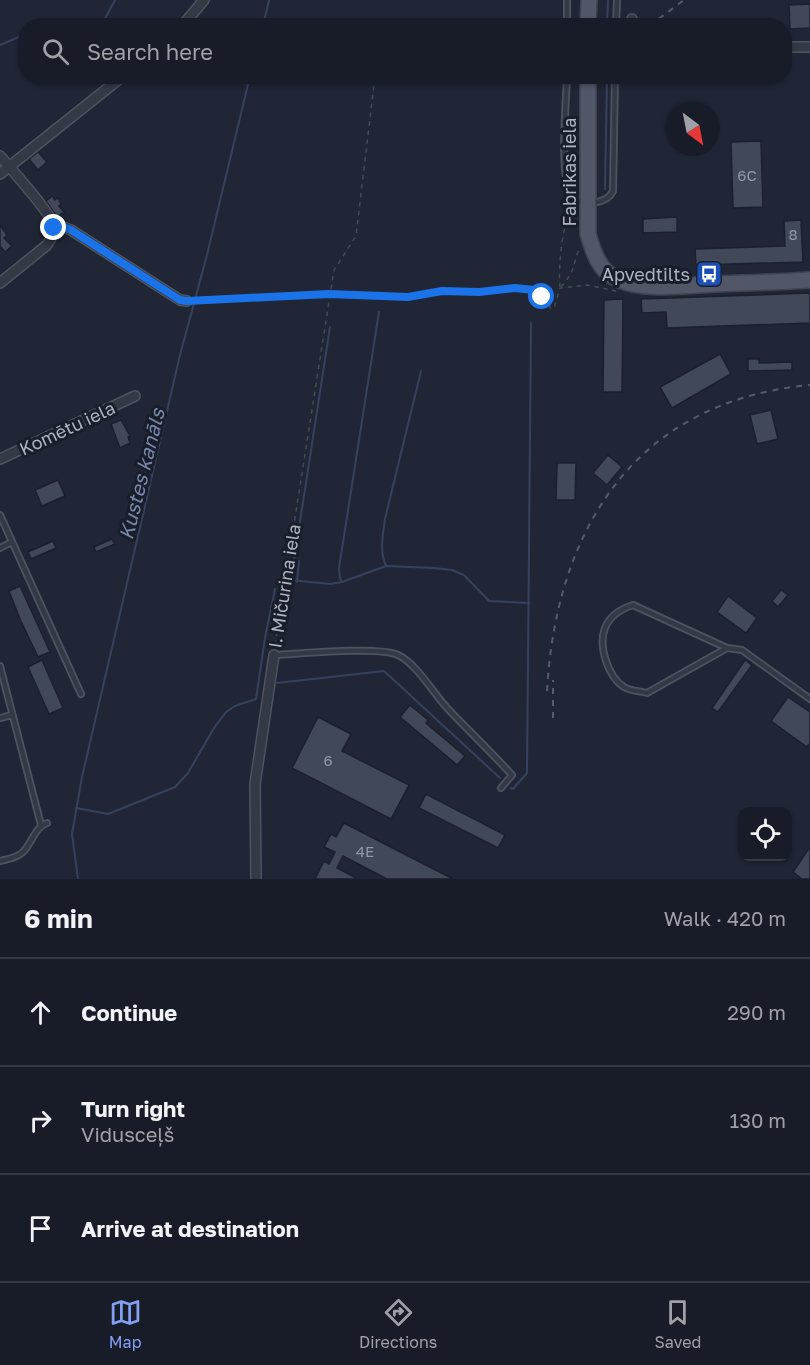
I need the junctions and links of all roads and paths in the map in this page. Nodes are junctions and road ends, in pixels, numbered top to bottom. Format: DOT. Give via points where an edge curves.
graph roads {
  1 [pos="204,0"];
  2 [pos="567,0"];
  3 [pos="589,0"];
  4 [pos="617,0"];
  5 [pos="189,18"];
  6 [pos="567,18"];
  7 [pos="588,18"];
  8 [pos="616,18"];
  9 [pos="792,47"];
  10 [pos="810,47"];
  11 [pos="113,84"];
  12 [pos="374,84"];
  13 [pos="567,84"];
  14 [pos="588,84"];
  15 [pos="615,84"];
  16 [pos="0,156"];
  17 [pos="9,166"];
  18 [pos="0,174"];
  19 [pos="581,202"];
  20 [pos="53,225"];
  21 [pos="579,249"];
  22 [pos="686,274"];
  23 [pos="671,278"];
  24 [pos="810,280"];
  25 [pos="0,283"];
  26 [pos="560,288"];
  27 [pos="622,292"];
  28 [pos="329,294"];
  29 [pos="187,301"];
  30 [pos="135,396"];
  31 [pos="0,459"];
  32 [pos="0,515"];
  33 [pos="12,542"];
  34 [pos="0,548"];
  35 [pos="727,648"];
  36 [pos="273,655"];
  37 [pos="0,666"];
  38 [pos="81,694"];
  39 [pos="810,699"];
  40 [pos="12,715"];
  41 [pos="0,718"];
  42 [pos="501,788"];
  43 [pos="48,824"];
  44 [pos="41,825"];
  45 [pos="0,861"];
  46 [pos="256,879"];
  1 -- 5 [label="street"];
  2 -- 6 [label="lane"];
  3 -- 7 [label="main road"];
  4 -- 8 [label="lane"];
  9 -- 10 [label="street"];
  11 -- 17 [label="street"];
  12 -- 28 [label="path, I. Mičurina iela" via="356,236 334,270"];
  13 -- 19 [label="lane" via="568,193"];
  14 -- 19 [label="main road, Fabrikas iela"];
  15 -- 19 [label="lane" via="613,191 605,201"];
  16 -- 17 [label="street"];
  17 -- 18 [label="street"];
  17 -- 20 [label="street"];
  19 -- 24 [label="main road, Fabrikas iela" via="593,253 615,279 636,286"];
  19 -- 26 [label="path" via="564,227"];
  20 -- 25 [label="street" via="48,245"];
  20 -- 29 [label="street" via="71,230"];
  21 -- 26 [label="path" via="571,274"];
  22 -- 23 [label="path" via="678,273"];
  26 -- 27 [label="path" via="587,285"];
  26 -- 28 [label="path" via="554,308 534,290 515,288 442,291 408,297"];
  28 -- 29 [label="path"];
  28 -- 36 [label="path, I. Mičurina iela"];
  30 -- 31 [label="street, Komētu iela"];
  32 -- 33 [label="lane"];
  33 -- 34 [label="lane"];
  33 -- 38 [label="lane"];
  35 -- 35 [label="lane" via="647,693 625,687 610,671 603,653 605,628 618,610 633,604"];
  35 -- 39 [label="lane" via="742,650"];
  36 -- 42 [label="lane" via="388,652 399,656 512,775"];
  36 -- 46 [label="street, I. Mičurina iela" via="255,784"];
  37 -- 40 [label="lane"];
  40 -- 41 [label="lane"];
  40 -- 44 [label="lane"];
  43 -- 44 [label="lane"];
  44 -- 45 [label="lane" via="22,852"];
}
